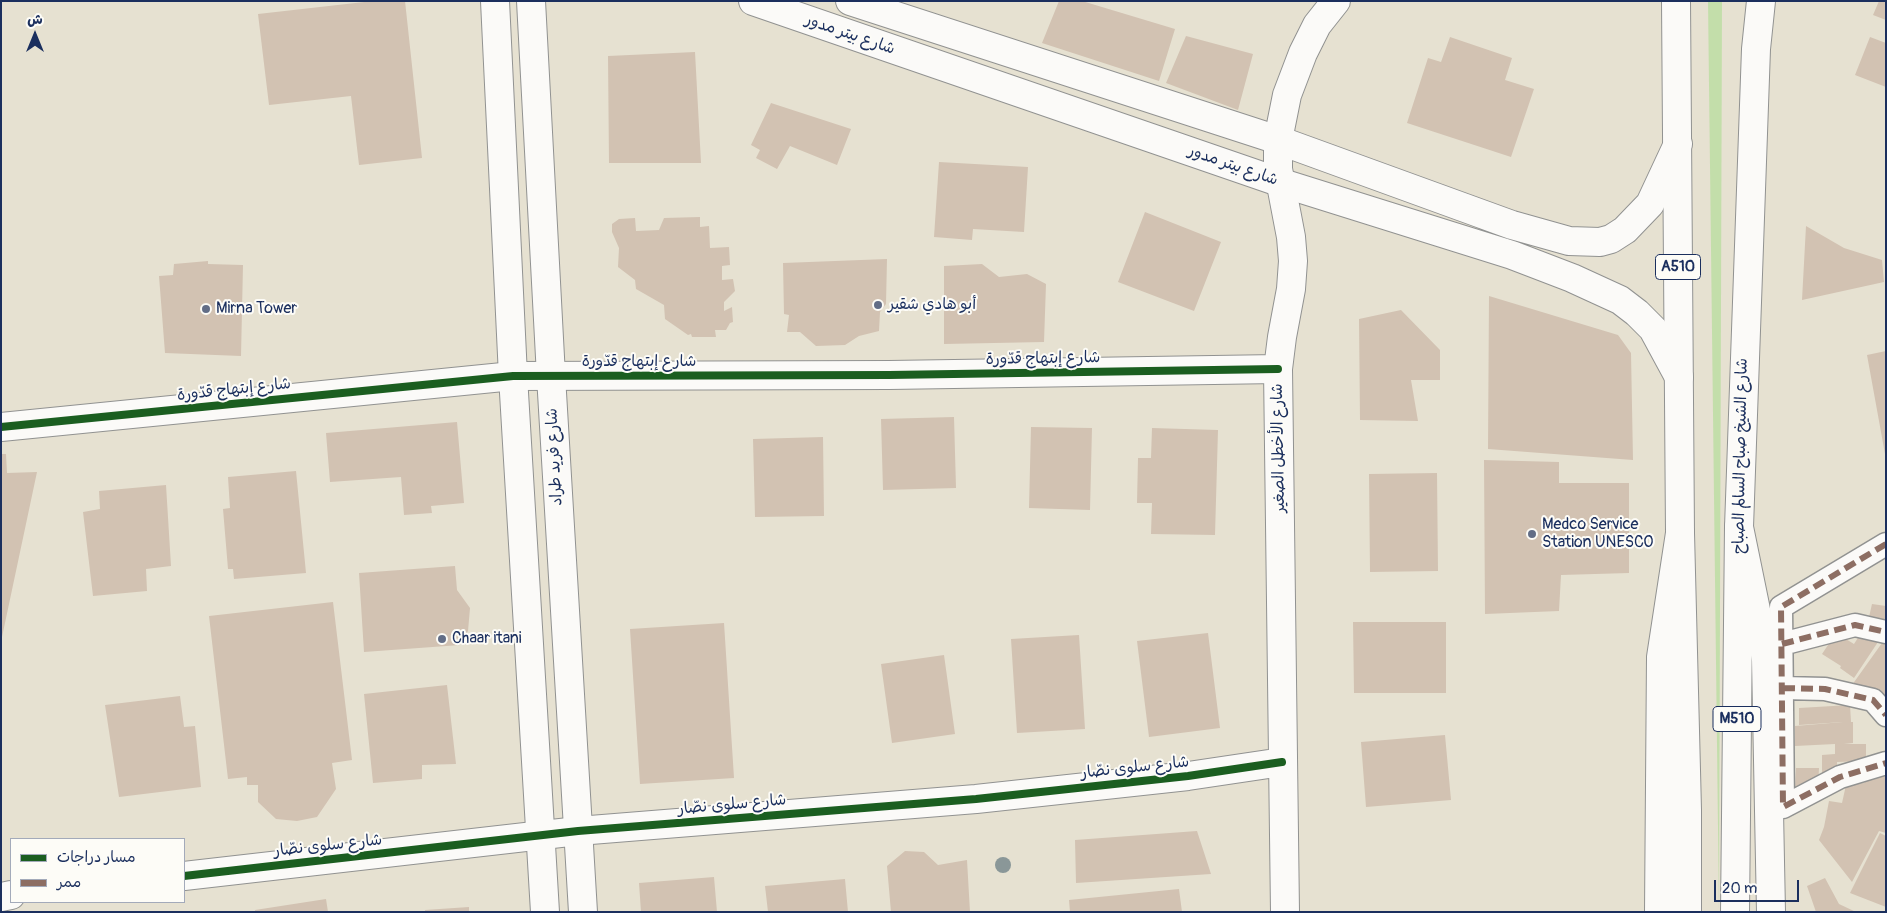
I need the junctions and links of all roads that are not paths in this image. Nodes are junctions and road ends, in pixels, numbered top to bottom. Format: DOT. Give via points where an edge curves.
graph roads {
  1 [pos="496,1"];
  2 [pos="531,1"];
  3 [pos="753,1"];
  4 [pos="850,1"];
  5 [pos="1336,1"];
  6 [pos="1676,1"];
  7 [pos="1761,1"];
  8 [pos="1779,1"];
  9 [pos="1756,50"];
  10 [pos="1156,100"];
  11 [pos="1148,137"];
  12 [pos="1278,140"];
  13 [pos="1678,144"];
  14 [pos="1279,182"];
  15 [pos="1278,369"];
  16 [pos="513,376"];
  17 [pos="550,376"];
  18 [pos="1678,377"];
  19 [pos="1,427"];
  20 [pos="1739,527"];
  21 [pos="1680,534"];
  22 [pos="1886,544"];
  23 [pos="1886,632"];
  24 [pos="1782,644"];
  25 [pos="1783,688"];
  26 [pos="1886,715"];
  27 [pos="1282,762"];
  28 [pos="1886,763"];
  29 [pos="578,832"];
  30 [pos="541,836"];
  31 [pos="185,876"];
  32 [pos="545,912"];
  33 [pos="583,912"];
  34 [pos="1285,912"];
  35 [pos="1659,912"];
  36 [pos="1687,912"];
  37 [pos="1735,912"];
  38 [pos="1771,912"];
  1 -- 16 [label="main road"];
  2 -- 17 [label="main road, شارع فريد طراد"];
  3 -- 11 [label="main road, شارع بيتر مدور"];
  4 -- 10 [label="main road, شارع بيتر مدور"];
  5 -- 12 [label="main road, شارع الأخطل الصغير" via="1317,25 1302,53 1288,94"];
  6 -- 13 [label="main road, A510"];
  7 -- 9 [label="main road, شارع الشيخ صباح السالم الصباح"];
  8 -- 9 [label="main road"];
  9 -- 20 [label="main road, شارع الشيخ صباح السالم الصباح"];
  10 -- 11 [label="main road"];
  10 -- 12 [label="main road, شارع بيتر مدور"];
  11 -- 14 [label="main road, شارع بيتر مدور"];
  12 -- 13 [label="main road, شارع بيتر مدور" via="1512,224 1580,242 1611,239 1638,218 1650,204"];
  12 -- 14 [label="main road, شارع الأخطل الصغير"];
  13 -- 18 [label="main road, A510"];
  14 -- 15 [label="main road, شارع الأخطل الصغير" via="1293,261"];
  14 -- 18 [label="main road, شارع بيتر مدور" via="1512,255 1595,287 1620,300 1653,329"];
  15 -- 17 [label="main road, شارع إبتهاج قدّورة"];
  15 -- 27 [label="main road, شارع الأخطل الصغير"];
  16 -- 17 [label="main road, شارع إبتهاج قدّورة"];
  16 -- 19 [label="main road, شارع إبتهاج قدّورة"];
  16 -- 30 [label="main road"];
  17 -- 29 [label="main road, شارع فريد طراد"];
  18 -- 21 [label="main road, A510"];
  20 -- 37 [label="main road, شارع الشيخ صباح السالم الصباح / M510"];
  20 -- 38 [label="main road" via="1766,659"];
  21 -- 35 [label="main road" via="1661,657"];
  21 -- 36 [label="main road"];
  22 -- 24 [label="street" via="1781,607"];
  23 -- 24 [label="street" via="1855,625"];
  24 -- 25 [label="street"];
  25 -- 26 [label="street" via="1825,689 1873,700"];
  25 -- 28 [label="street" via="1783,807 1840,777"];
  27 -- 29 [label="main road, شارع سلوى نصّار" via="1188,776 976,799"];
  27 -- 34 [label="main road, شارع الأخطل الصغير"];
  29 -- 30 [label="main road, شارع سلوى نصّار"];
  29 -- 33 [label="main road, شارع فريد طراد"];
  30 -- 31 [label="main road, شارع سلوى نصّار"];
  30 -- 32 [label="main road"];
}
